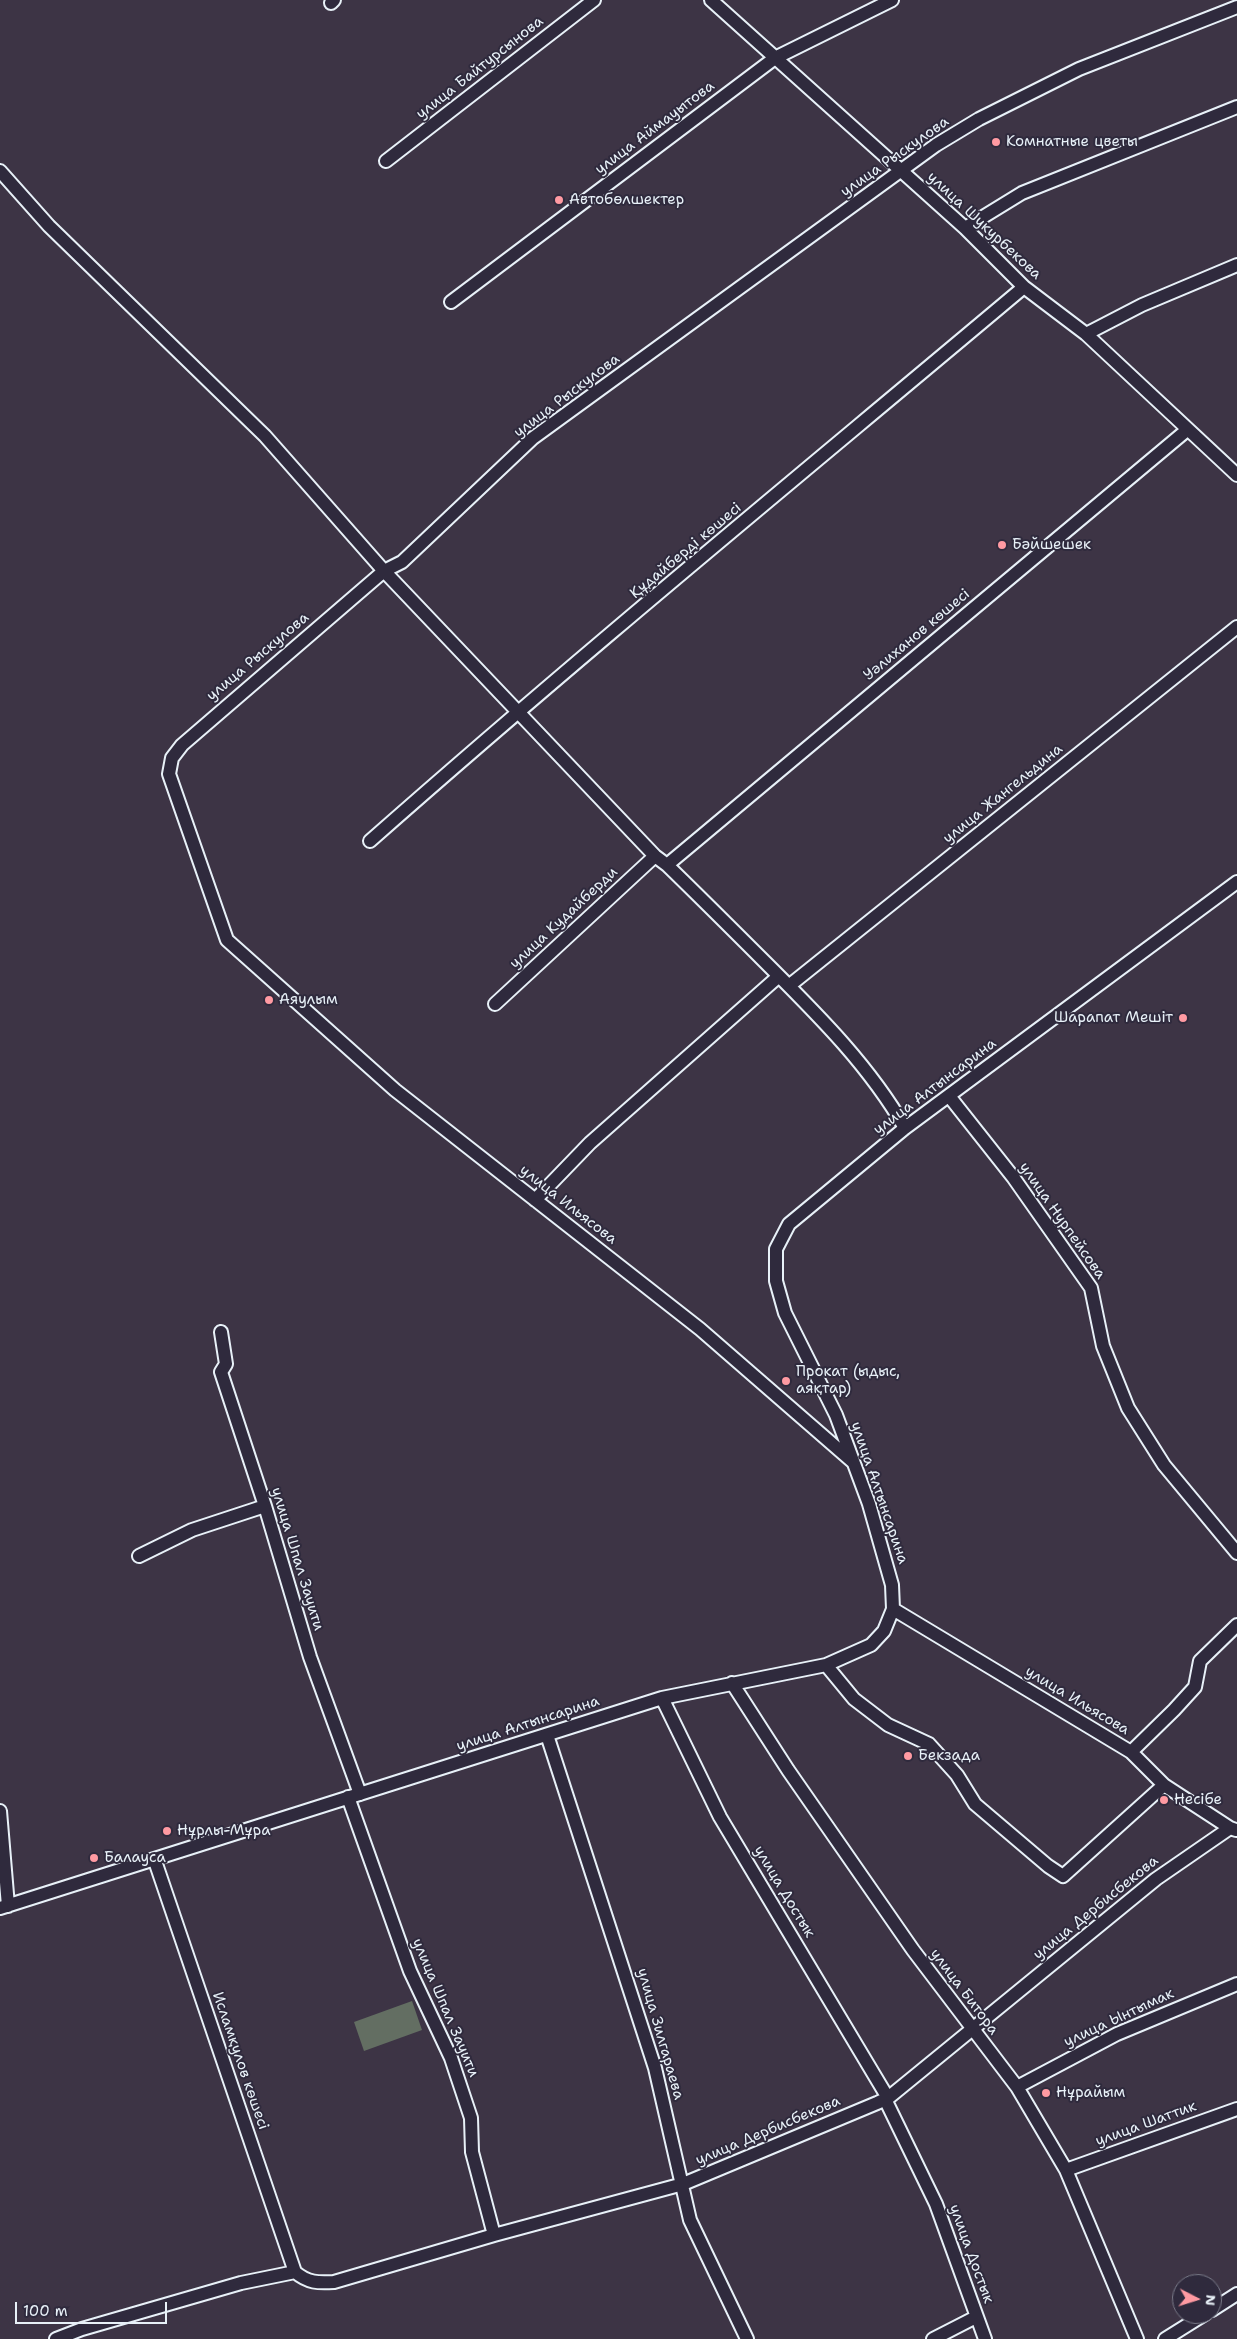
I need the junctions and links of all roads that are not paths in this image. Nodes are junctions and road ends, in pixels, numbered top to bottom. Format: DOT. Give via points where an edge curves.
graph roads {
  1 [pos="594,0"];
  2 [pos="711,0"];
  3 [pos="892,0"];
  4 [pos="1237,7"];
  5 [pos="775,58"];
  6 [pos="1237,107"];
  7 [pos="386,161"];
  8 [pos="0,171"];
  9 [pos="901,172"];
  10 [pos="965,228"];
  11 [pos="1237,265"];
  12 [pos="1024,287"];
  13 [pos="452,302"];
  14 [pos="1086,334"];
  15 [pos="1187,430"];
  16 [pos="1237,475"];
  17 [pos="384,571"];
  18 [pos="1237,627"];
  19 [pos="517,712"];
  20 [pos="370,841"];
  21 [pos="654,856"];
  22 [pos="667,865"];
  23 [pos="1237,882"];
  24 [pos="263,974"];
  25 [pos="779,976"];
  26 [pos="790,985"];
  27 [pos="495,1004"];
  28 [pos="949,1096"];
  29 [pos="905,1128"];
  30 [pos="535,1200"];
  31 [pos="221,1332"];
  32 [pos="853,1462"];
  33 [pos="265,1506"];
  34 [pos="1237,1553"];
  35 [pos="139,1556"];
  36 [pos="893,1608"];
  37 [pos="1237,1625"];
  38 [pos="826,1664"];
  39 [pos="732,1683"];
  40 [pos="662,1698"];
  41 [pos="547,1735"];
  42 [pos="1131,1752"];
  43 [pos="1164,1785"];
  44 [pos="354,1796"];
  45 [pos="0,1812"];
  46 [pos="1233,1829"];
  47 [pos="155,1861"];
  48 [pos="4,1907"];
  49 [pos="1237,1984"];
  50 [pos="972,2030"];
  51 [pos="1017,2087"];
  52 [pos="886,2098"];
  53 [pos="1237,2109"];
  54 [pos="1066,2170"];
  55 [pos="683,2184"];
  56 [pos="494,2235"];
  57 [pos="295,2272"];
  58 [pos="1237,2294"];
  59 [pos="1222,2304"];
  60 [pos="976,2317"];
  61 [pos="1189,2324"];
  62 [pos="56,2339"];
  63 [pos="747,2339"];
  64 [pos="933,2339"];
  65 [pos="985,2339"];
  66 [pos="1136,2339"];
  67 [pos="1165,2339"];
  1 -- 7 [label="street, улица Байтурсынова"];
  2 -- 5 [label="street, улица Шукурбекова"];
  3 -- 5 [label="street, улица Аймауытова"];
  4 -- 9 [label="street, улица Рыскулова" via="1078,69 979,119"];
  5 -- 9 [label="street, улица Шукурбекова"];
  5 -- 13 [label="street, улица Аймауытова"];
  6 -- 10 [label="street" via="1022,193"];
  8 -- 17 [label="street" via="49,226 265,436"];
  9 -- 10 [label="street, улица Шукурбекова"];
  9 -- 17 [label="street, улица Рыскулова" via="533,438 402,562"];
  10 -- 12 [label="street, улица Шукурбекова"];
  11 -- 14 [label="street" via="1142,305"];
  12 -- 14 [label="street, улица Шукурбекова"];
  12 -- 19 [label="street, Құдайберді көшесі"];
  14 -- 15 [label="street, улица Шукурбекова"];
  15 -- 16 [label="street, улица Шукурбекова"];
  15 -- 22 [label="street, Уәлиханов көшесі"];
  17 -- 19 [label="street"];
  17 -- 24 [label="street, улица Рыскулова" via="210,719 172,758 169,774 227,940"];
  18 -- 26 [label="street, улица Жангельдина"];
  19 -- 20 [label="street, Құдайберді көшесі"];
  19 -- 21 [label="street"];
  21 -- 22 [label="street"];
  21 -- 27 [label="street, улица Кудайберди"];
  22 -- 25 [label="street"];
  23 -- 28 [label="street, улица Алтынсарина"];
  24 -- 30 [label="street, улица Ильясова" via="395,1090"];
  25 -- 26 [label="street"];
  25 -- 30 [label="street" via="610,1124"];
  26 -- 29 [label="street" via="885,1094"];
  28 -- 29 [label="street, улица Алтынсарина"];
  28 -- 34 [label="street, улица Нурпейсова" via="1013,1177 1091,1288 1103,1346 1128,1408 1164,1465"];
  29 -- 32 [label="street, улица Алтынсарина" via="789,1224 776,1249 776,1281 785,1313 836,1415"];
  30 -- 32 [label="street, улица Ильясова" via="700,1329"];
  31 -- 33 [label="street, улица Шпал Зауити" via="226,1364 221,1372"];
  32 -- 36 [label="street, улица Алтынсарина" via="869,1504 892,1585"];
  33 -- 35 [label="street" via="192,1530"];
  33 -- 44 [label="street, улица Шпал Зауити"];
  36 -- 38 [label="street, улица Алтынсарина" via="884,1630 871,1645"];
  36 -- 42 [label="street, улица Ильясова"];
  37 -- 42 [label="street" via="1200,1662 1195,1686"];
  38 -- 39 [label="street, улица Алтынсарина"];
  38 -- 43 [label="street" via="854,1699 888,1725 929,1744 957,1774 975,1804 1063,1876"];
  39 -- 40 [label="street, улица Алтынсарина"];
  39 -- 50 [label="street, улица Битора" via="788,1770"];
  40 -- 41 [label="street, улица Алтынсарина"];
  40 -- 52 [label="street, улица Достык" via="720,1817"];
  41 -- 44 [label="street, улица Алтынсарина"];
  41 -- 55 [label="street, улица Зилгараева" via="655,2068"];
  42 -- 43 [label="street, улица Ильясова"];
  43 -- 46 [label="street, улица Ильясова"];
  44 -- 47 [label="street, улица Алтынсарина"];
  44 -- 56 [label="street, улица Шпал Зауити" via="410,1971 451,2058 471,2118 472,2152"];
  45 -- 48 [label="street"];
  46 -- 50 [label="street, улица Дербисбекова" via="1156,1879"];
  47 -- 48 [label="street, улица Алтынсарина"];
  47 -- 57 [label="street, Исламқулов көшесі"];
  49 -- 51 [label="street, улица Ынтымак" via="1117,2034"];
  50 -- 51 [label="street, улица Битора"];
  50 -- 52 [label="street, улица Дербисбекова"];
  51 -- 54 [label="street, улица Битора"];
  52 -- 55 [label="street, улица Дербисбекова"];
  52 -- 60 [label="street, улица Достык" via="936,2204"];
  53 -- 54 [label="street, улица Шаттик"];
  54 -- 66 [label="street, улица Битора"];
  55 -- 56 [label="street, улица Дербисбекова"];
  55 -- 63 [label="street, улица Зилгараева" via="690,2220"];
  56 -- 57 [label="street, улица Дербисбекова" via="334,2282 316,2284"];
  57 -- 62 [label="street" via="241,2283"];
  58 -- 59 [label="street"];
  60 -- 64 [label="street"];
  60 -- 65 [label="street, улица Достык"];
  61 -- 67 [label="street"];
}
